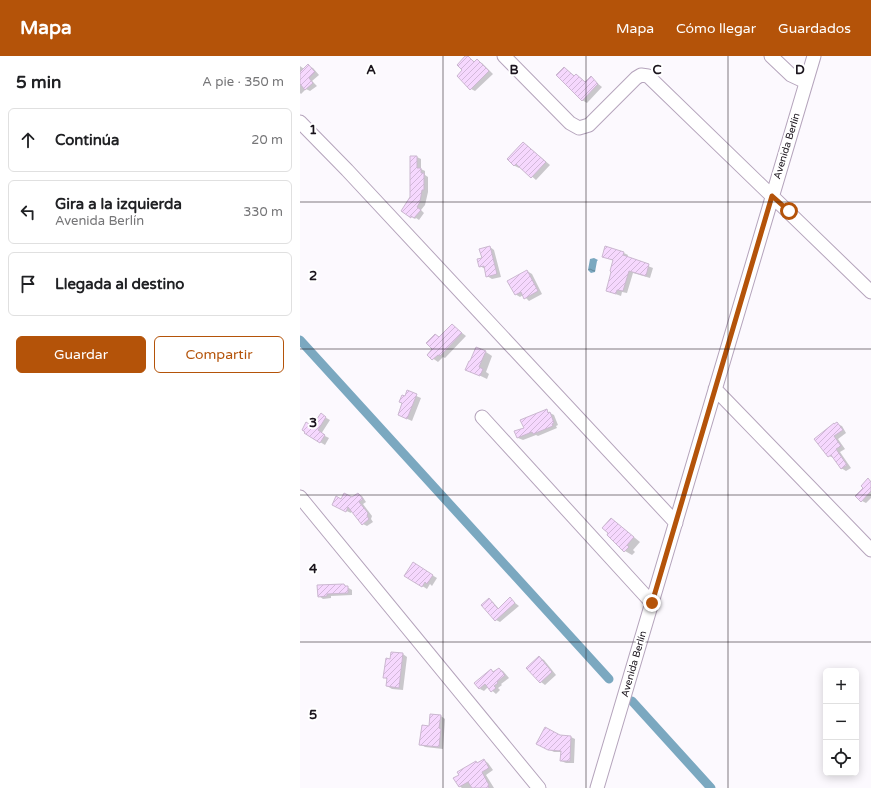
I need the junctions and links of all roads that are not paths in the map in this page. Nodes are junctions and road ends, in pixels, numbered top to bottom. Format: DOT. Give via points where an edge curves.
graph roads {
  1 [pos="504,56"];
  2 [pos="771,56"];
  3 [pos="814,56"];
  4 [pos="806,82"];
  5 [pos="300,122"];
  6 [pos="772,196"];
  7 [pos="871,292"];
  8 [pos="716,389"];
  9 [pos="482,417"];
  10 [pos="300,497"];
  11 [pos="676,523"];
  12 [pos="871,550"];
  13 [pos="652,603"];
  14 [pos="539,788"];
  15 [pos="598,788"];
  1 -- 6 [label="street" via="578,128 589,125 636,78 641,75 648,76"];
  2 -- 4 [label="street" via="791,75"];
  3 -- 4 [label="street, Avenida Berlín"];
  4 -- 6 [label="street, Avenida Berlín"];
  5 -- 11 [label="street"];
  6 -- 7 [label="street"];
  6 -- 8 [label="street, Avenida Berlín"];
  8 -- 11 [label="street, Avenida Berlín"];
  8 -- 12 [label="street"];
  9 -- 13 [label="street"];
  10 -- 14 [label="street"];
  11 -- 13 [label="street, Avenida Berlín"];
  13 -- 15 [label="street, Avenida Berlín"];
}
